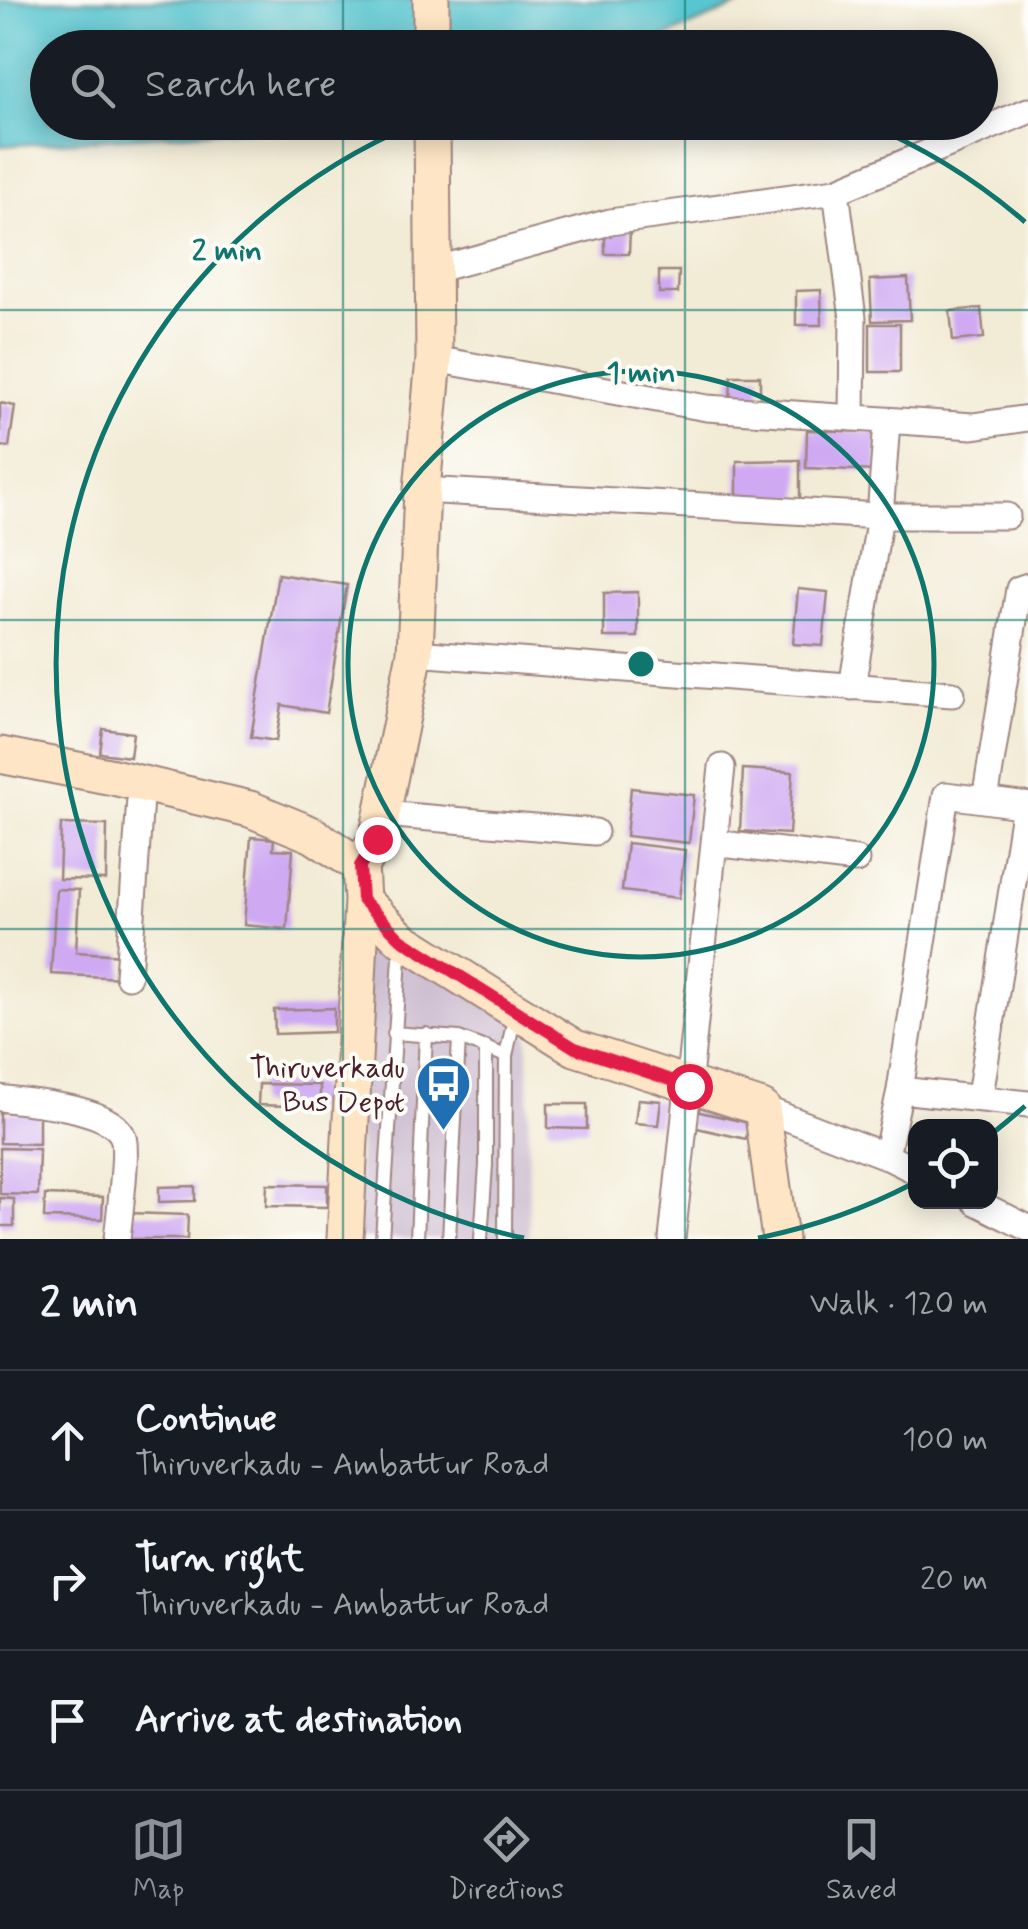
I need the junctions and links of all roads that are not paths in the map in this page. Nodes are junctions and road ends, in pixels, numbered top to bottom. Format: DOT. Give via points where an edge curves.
graph roads {
  1 [pos="430,0"];
  2 [pos="431,30"];
  3 [pos="1028,111"];
  4 [pos="998,124"];
  5 [pos="432,140"];
  6 [pos="959,140"];
  7 [pos="836,192"];
  8 [pos="434,270"];
  9 [pos="434,358"];
  10 [pos="852,418"];
  11 [pos="1028,418"];
  12 [pos="887,422"];
  13 [pos="422,490"];
  14 [pos="880,516"];
  15 [pos="1006,516"];
  16 [pos="1028,586"];
  17 [pos="415,653"];
  18 [pos="852,687"];
  19 [pos="952,694"];
  20 [pos="0,754"];
  21 [pos="722,767"];
  22 [pos="141,783"];
  23 [pos="985,800"];
  24 [pos="1026,806"];
  25 [pos="384,814"];
  26 [pos="595,832"];
  27 [pos="714,843"];
  28 [pos="856,860"];
  29 [pos="361,883"];
  30 [pos="401,939"];
  31 [pos="128,976"];
  32 [pos="516,1012"];
  33 [pos="394,1033"];
  34 [pos="426,1034"];
  35 [pos="459,1038"];
  36 [pos="486,1047"];
  37 [pos="506,1056"];
  38 [pos="689,1086"];
  39 [pos="900,1090"];
  40 [pos="980,1096"];
  41 [pos="0,1098"];
  42 [pos="1028,1104"];
  43 [pos="762,1108"];
  44 [pos="886,1156"];
  45 [pos="908,1167"];
  46 [pos="984,1209"];
  47 [pos="1004,1228"];
  48 [pos="1028,1228"];
  49 [pos="117,1239"];
  50 [pos="345,1239"];
  51 [pos="382,1239"];
  52 [pos="417,1239"];
  53 [pos="449,1239"];
  54 [pos="481,1239"];
  55 [pos="505,1239"];
  56 [pos="672,1239"];
  57 [pos="780,1239"];
  1 -- 2 [label="street"];
  3 -- 4 [label="street"];
  5 -- 8 [label="street"];
  6 -- 7 [label="street"];
  7 -- 8 [label="street" via="610,222"];
  7 -- 10 [label="street" via="853,318"];
  8 -- 9 [label="street"];
  9 -- 10 [label="street" via="707,408"];
  9 -- 13 [label="street"];
  10 -- 12 [label="street"];
  11 -- 12 [label="street" via="973,426"];
  12 -- 14 [label="street"];
  13 -- 14 [label="street"];
  13 -- 17 [label="street"];
  14 -- 15 [label="street"];
  14 -- 18 [label="street"];
  16 -- 23 [label="street" via="1019,588"];
  17 -- 18 [label="street"];
  17 -- 25 [label="street"];
  18 -- 19 [label="street"];
  20 -- 22 [label="street"];
  21 -- 27 [label="street"];
  22 -- 29 [label="street" via="250,809 312,835"];
  22 -- 31 [label="street"];
  23 -- 24 [label="street"];
  23 -- 39 [label="street" via="946,796"];
  24 -- 40 [label="street"];
  25 -- 26 [label="street"];
  25 -- 29 [label="street"];
  27 -- 28 [label="street"];
  27 -- 38 [label="street"];
  29 -- 30 [label="street"];
  29 -- 50 [label="street"];
  30 -- 32 [label="street"];
  30 -- 33 [label="lane"];
  32 -- 37 [label="lane"];
  32 -- 38 [label="street" via="575,1048"];
  33 -- 34 [label="lane"];
  33 -- 51 [label="lane"];
  34 -- 35 [label="lane"];
  34 -- 52 [label="lane"];
  35 -- 36 [label="lane"];
  35 -- 53 [label="lane"];
  36 -- 37 [label="lane"];
  36 -- 54 [label="lane"];
  37 -- 55 [label="lane"];
  38 -- 43 [label="street"];
  38 -- 56 [label="street"];
  39 -- 40 [label="street"];
  39 -- 44 [label="street"];
  40 -- 42 [label="street"];
  41 -- 49 [label="street" via="113,1123 124,1140"];
  43 -- 44 [label="street"];
  43 -- 57 [label="street"];
  44 -- 45 [label="street"];
  46 -- 47 [label="street"];
  47 -- 48 [label="street"];
}
